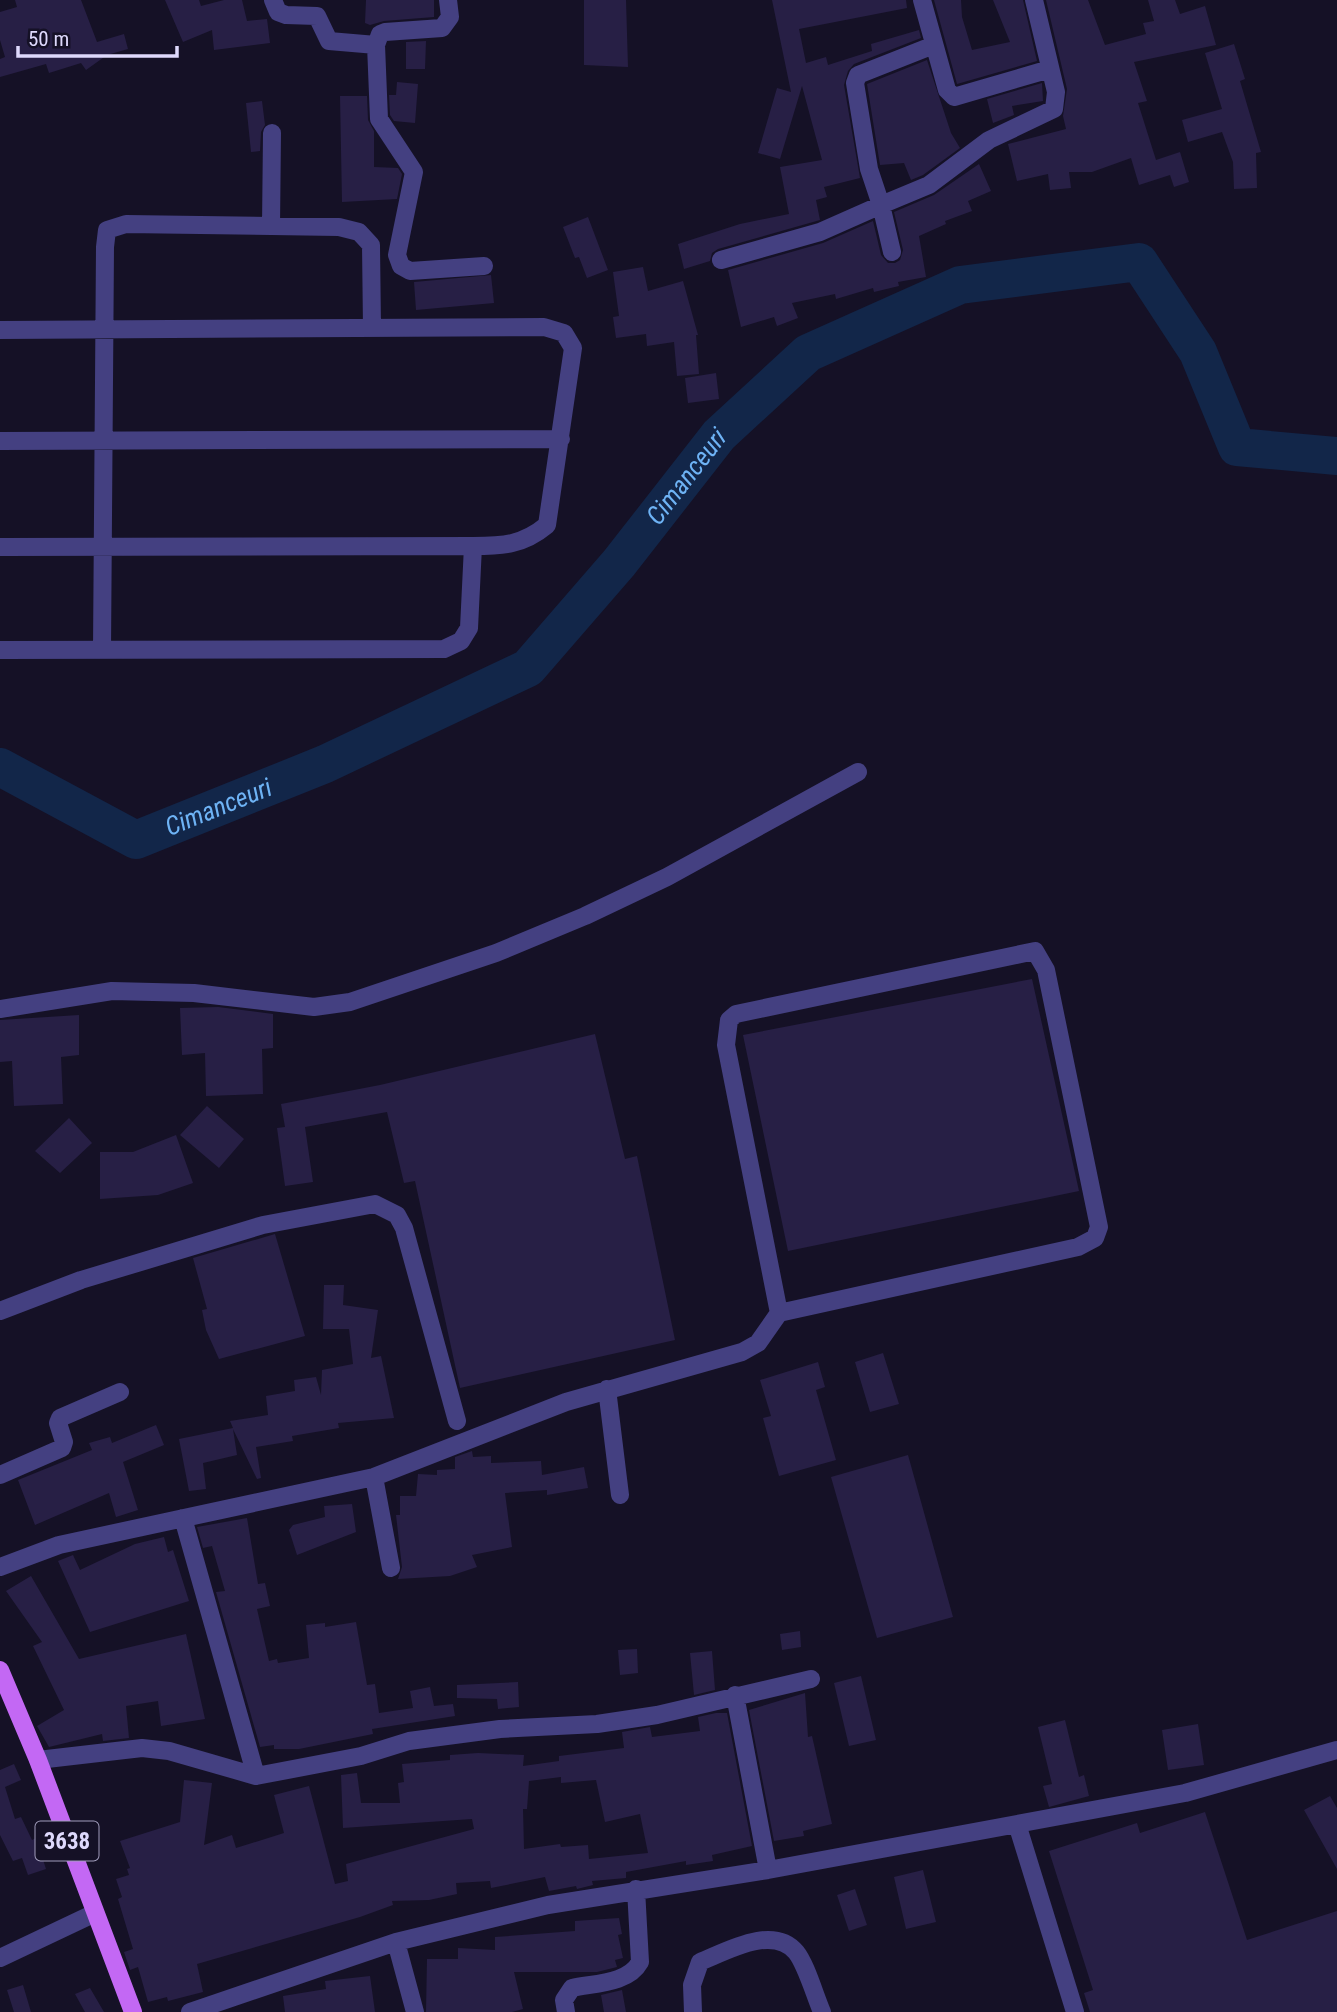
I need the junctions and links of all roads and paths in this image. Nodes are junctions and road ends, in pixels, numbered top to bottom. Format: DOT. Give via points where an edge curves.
graph roads {
  1 [pos="273,0"];
  2 [pos="448,0"];
  3 [pos="922,0"];
  4 [pos="1034,0"];
  5 [pos="934,45"];
  6 [pos="376,46"];
  7 [pos="1050,69"];
  8 [pos="272,133"];
  9 [pos="881,205"];
  10 [pos="271,226"];
  11 [pos="892,252"];
  12 [pos="720,260"];
  13 [pos="484,266"];
  14 [pos="372,328"];
  15 [pos="104,329"];
  16 [pos="0,330"];
  17 [pos="561,439"];
  18 [pos="0,441"];
  19 [pos="103,442"];
  20 [pos="0,547"];
  21 [pos="103,547"];
  22 [pos="473,547"];
  23 [pos="0,650"];
  24 [pos="102,650"];
  25 [pos="858,772"];
  26 [pos="0,1009"];
  27 [pos="0,1311"];
  28 [pos="779,1312"];
  29 [pos="607,1389"];
  30 [pos="120,1392"];
  31 [pos="457,1421"];
  32 [pos="0,1475"];
  33 [pos="374,1477"];
  34 [pos="620,1495"];
  35 [pos="183,1518"];
  36 [pos="0,1567"];
  37 [pos="391,1568"];
  38 [pos="0,1670"];
  39 [pos="811,1679"];
  40 [pos="735,1695"];
  41 [pos="1337,1750"];
  42 [pos="38,1760"];
  43 [pos="256,1776"];
  44 [pos="1017,1824"];
  45 [pos="768,1870"];
  46 [pos="636,1889"];
  47 [pos="94,1913"];
  48 [pos="396,1942"];
  49 [pos="0,1958"];
  50 [pos="133,2012"];
  51 [pos="190,2012"];
  52 [pos="415,2012"];
  53 [pos="566,2012"];
  54 [pos="693,2012"];
  55 [pos="822,2012"];
  56 [pos="1075,2012"];
  1 -- 6 [label="street" via="278,12 286,15 317,16 329,41"];
  2 -- 6 [label="street" via="450,17 442,28 385,32"];
  3 -- 5 [label="street"];
  4 -- 7 [label="street"];
  5 -- 7 [label="street" via="947,90 954,97"];
  5 -- 9 [label="street" via="858,75 855,83 869,169"];
  6 -- 13 [label="street" via="379,118 414,172 396,249 398,262 410,271"];
  7 -- 9 [label="street" via="1056,92 1054,109 989,140 929,185"];
  8 -- 10 [label="street"];
  9 -- 11 [label="street"];
  9 -- 12 [label="street" via="820,232"];
  10 -- 14 [label="street" via="339,227 359,232 371,245"];
  10 -- 15 [label="street" via="126,224 107,230"];
  14 -- 15 [label="street"];
  14 -- 17 [label="street" via="544,327 564,333 573,348"];
  15 -- 16 [label="street"];
  15 -- 19 [label="street"];
  17 -- 19 [label="street"];
  17 -- 22 [label="street" via="547,526 514,545"];
  18 -- 19 [label="street"];
  19 -- 21 [label="street"];
  20 -- 21 [label="street"];
  21 -- 22 [label="street"];
  21 -- 24 [label="street"];
  22 -- 24 [label="street" via="470,628 461,641 444,649"];
  23 -- 24 [label="street"];
  25 -- 26 [label="street" via="667,877 585,916 496,953 350,1002 314,1007 194,993 112,991"];
  27 -- 31 [label="street" via="81,1280 263,1226 375,1204 388,1208 404,1228"];
  28 -- 28 [label="street" via="1078,1247 1095,1238 1099,1227 1046,970 1035,951 749,1011 729,1020 726,1045"];
  28 -- 29 [label="street" via="758,1343 741,1352"];
  29 -- 33 [label="street"];
  29 -- 34 [label="street"];
  30 -- 32 [label="street" via="60,1418 62,1448"];
  33 -- 35 [label="street"];
  33 -- 37 [label="street"];
  35 -- 36 [label="street" via="59,1545"];
  35 -- 43 [label="street"];
  38 -- 42 [label="main road, 3638"];
  39 -- 40 [label="street"];
  40 -- 43 [label="street" via="629,1719 409,1741 349,1759"];
  40 -- 45 [label="street"];
  41 -- 44 [label="street" via="1185,1793"];
  42 -- 43 [label="street" via="142,1748 169,1751"];
  42 -- 47 [label="main road, 3638"];
  44 -- 45 [label="street"];
  44 -- 56 [label="street"];
  45 -- 46 [label="street"];
  46 -- 48 [label="street"];
  46 -- 53 [label="street" via="640,1962 623,1978 572,1988 564,2000"];
  47 -- 49 [label="street"];
  47 -- 50 [label="main road, 3638"];
  48 -- 51 [label="street"];
  48 -- 52 [label="street"];
  54 -- 55 [label="street" via="692,1985 700,1962 757,1941 785,1944 796,1952"];
}
